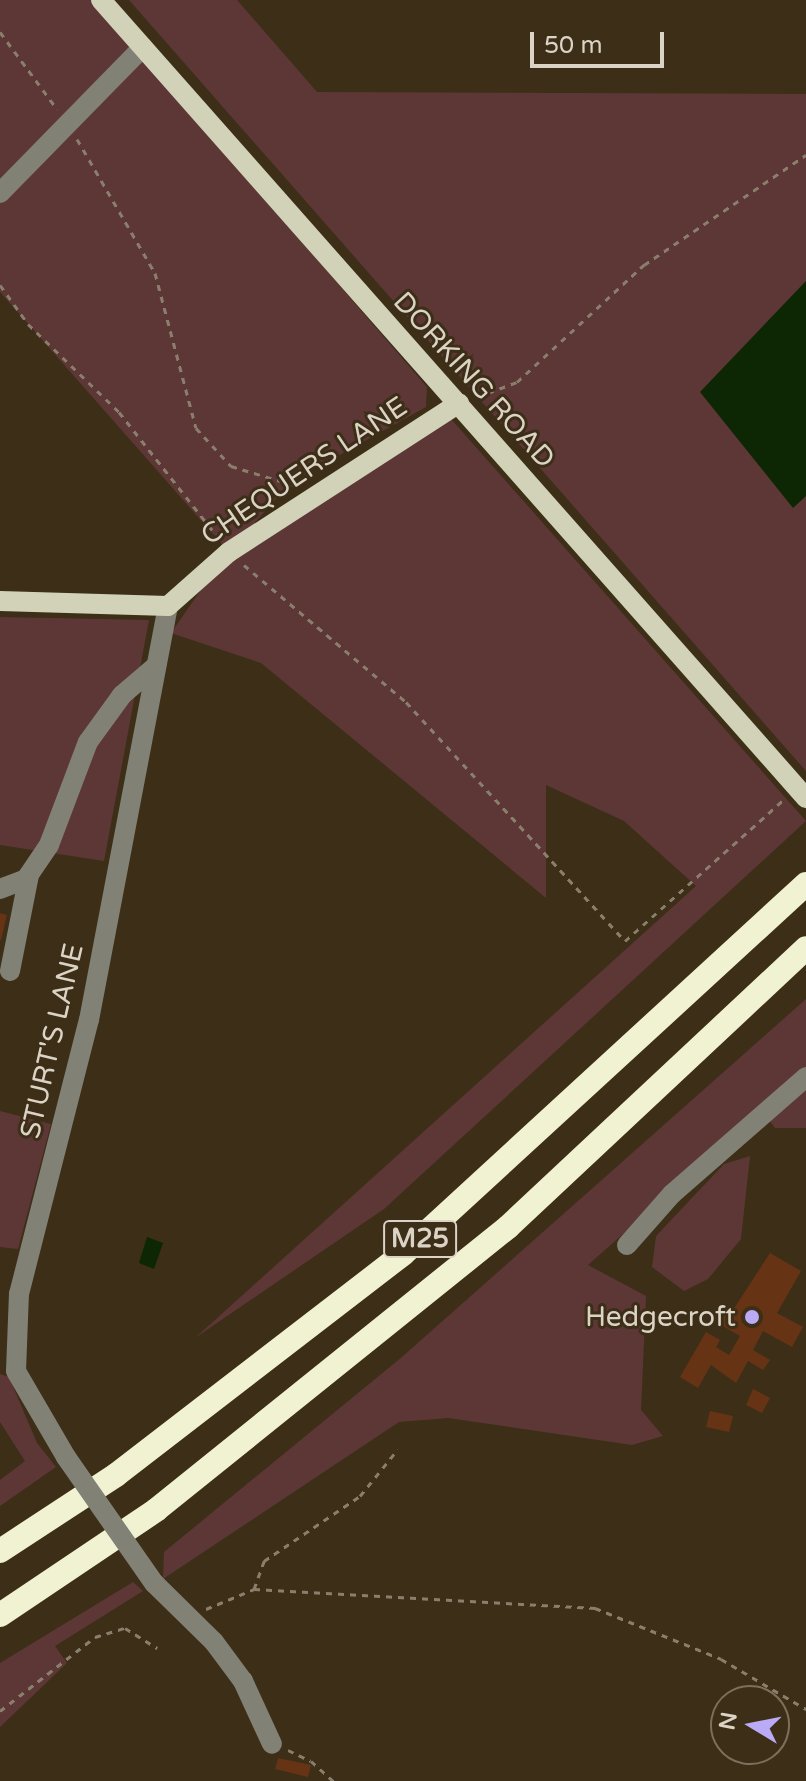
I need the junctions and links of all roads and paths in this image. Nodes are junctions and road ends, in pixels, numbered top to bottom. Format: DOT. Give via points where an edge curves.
graph roads {
  1 [pos="101,0"];
  2 [pos="0,32"];
  3 [pos="143,47"];
  4 [pos="69,126"];
  5 [pos="806,155"];
  6 [pos="0,193"];
  7 [pos="0,285"];
  8 [pos="459,403"];
  9 [pos="319,491"];
  10 [pos="229,552"];
  11 [pos="0,601"];
  12 [pos="168,606"];
  13 [pos="156,666"];
  14 [pos="802,793"];
  15 [pos="29,875"];
  16 [pos="806,884"];
  17 [pos="0,889"];
  18 [pos="806,948"];
  19 [pos="10,971"];
  20 [pos="806,1077"];
  21 [pos="627,1245"];
  22 [pos="8,1368"];
  23 [pos="398,1449"];
  24 [pos="0,1551"];
  25 [pos="254,1589"];
  26 [pos="0,1615"];
  27 [pos="188,1617"];
  28 [pos="157,1648"];
  29 [pos="806,1709"];
  30 [pos="0,1711"];
  31 [pos="272,1744"];
  32 [pos="333,1781"];
  1 -- 3 [label="main road, DORKING ROAD"];
  2 -- 4 [label="path"];
  3 -- 4 [label="street"];
  3 -- 8 [label="main road, DORKING ROAD"];
  4 -- 6 [label="street"];
  4 -- 9 [label="path" via="155,273 196,428 231,466"];
  5 -- 8 [label="path" via="644,265 517,382"];
  7 -- 10 [label="path" via="28,324 119,412"];
  8 -- 9 [label="main road, CHEQUERS LANE"];
  8 -- 14 [label="main road, DORKING ROAD"];
  9 -- 10 [label="main road, CHEQUERS LANE"];
  10 -- 12 [label="main road, CHEQUERS LANE"];
  10 -- 14 [label="path" via="406,702 625,941"];
  11 -- 12 [label="main road"];
  12 -- 13 [label="street, STURT'S LANE"];
  13 -- 15 [label="street" via="122,695 88,742 49,845"];
  13 -- 22 [label="street, STURT'S LANE" via="89,1020 19,1294"];
  15 -- 17 [label="street"];
  15 -- 19 [label="street"];
  16 -- 24 [label="highway, M25" via="403,1254 116,1475"];
  18 -- 26 [label="highway, M25" via="508,1227 156,1510"];
  20 -- 21 [label="street" via="672,1194"];
  22 -- 27 [label="street, STURT'S LANE, bridge" via="154,1583"];
  23 -- 25 [label="path" via="360,1496 264,1561"];
  25 -- 27 [label="path"];
  25 -- 29 [label="path" via="595,1608 721,1659"];
  27 -- 31 [label="street, STURT'S LANE" via="243,1681"];
  28 -- 30 [label="path" via="125,1628 95,1637"];
  31 -- 32 [label="path" via="311,1761"];
}
